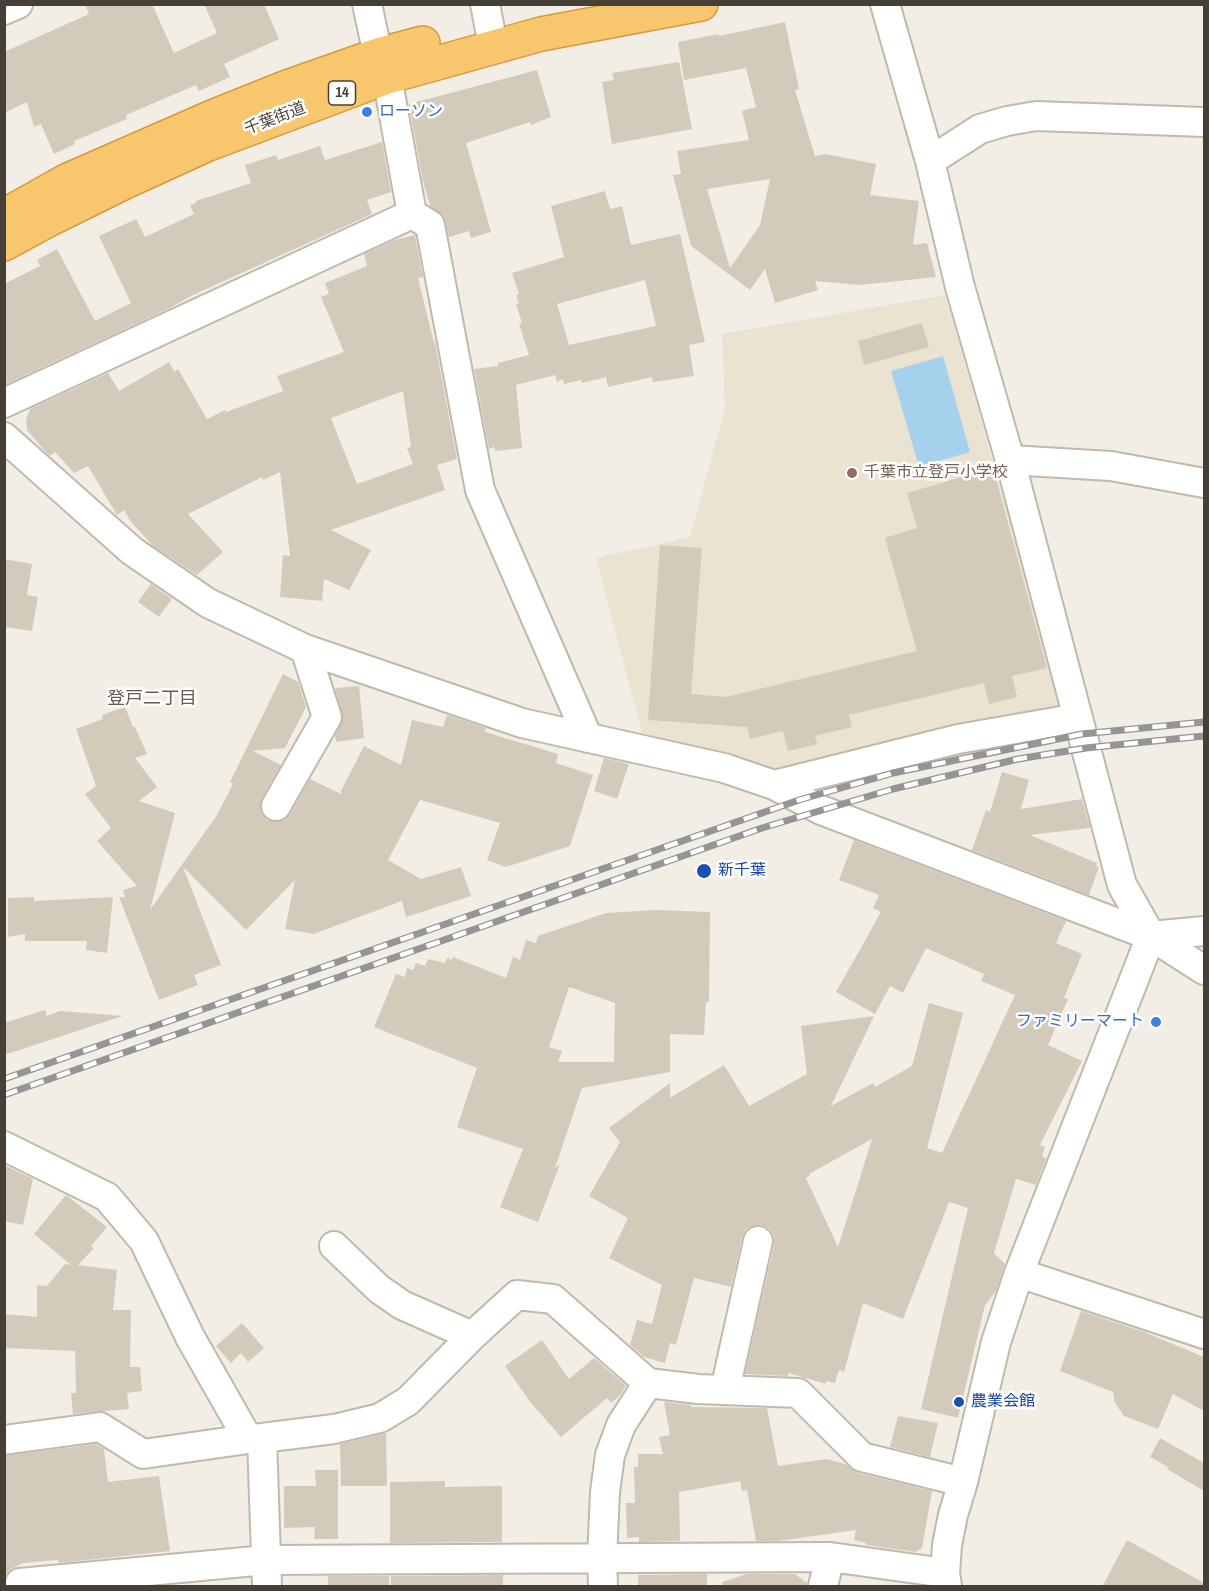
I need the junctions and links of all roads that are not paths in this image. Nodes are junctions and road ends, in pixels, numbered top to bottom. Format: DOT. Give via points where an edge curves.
graph roads {
  1 [pos="18,4"];
  2 [pos="367,4"];
  3 [pos="576,4"];
  4 [pos="701,4"];
  5 [pos="885,4"];
  6 [pos="4,10"];
  7 [pos="489,25"];
  8 [pos="383,66"];
  9 [pos="1204,122"];
  10 [pos="930,161"];
  11 [pos="412,214"];
  12 [pos="4,216"];
  13 [pos="4,244"];
  14 [pos="4,403"];
  15 [pos="4,437"];
  16 [pos="1010,460"];
  17 [pos="1204,483"];
  18 [pos="305,650"];
  19 [pos="1078,717"];
  20 [pos="588,738"];
  21 [pos="774,785"];
  22 [pos="276,806"];
  23 [pos="1204,931"];
  24 [pos="1151,936"];
  25 [pos="1204,970"];
  26 [pos="4,1146"];
  27 [pos="758,1241"];
  28 [pos="334,1246"];
  29 [pos="1019,1273"];
  30 [pos="1204,1334"];
  31 [pos="472,1336"];
  32 [pos="648,1383"];
  33 [pos="724,1390"];
  34 [pos="255,1439"];
  35 [pos="4,1440"];
  36 [pos="963,1482"];
  37 [pos="830,1557"];
  38 [pos="602,1559"];
  39 [pos="267,1573"];
  40 [pos="946,1580"];
  41 [pos="20,1583"];
  42 [pos="603,1587"];
  43 [pos="823,1587"];
  1 -- 6 [label="street"];
  2 -- 8 [label="street"];
  3 -- 7 [label="highway, 千葉街道 / 14"];
  4 -- 7 [label="highway, 千葉街道 / 14" via="541,34"];
  5 -- 10 [label="street"];
  7 -- 8 [label="highway, 千葉街道 / 14"];
  8 -- 11 [label="street"];
  8 -- 12 [label="highway, 千葉街道 / 14" via="287,87 68,180"];
  8 -- 13 [label="highway, 千葉街道 / 14" via="127,181"];
  9 -- 10 [label="street" via="1036,116 980,129"];
  10 -- 16 [label="street" via="960,287"];
  11 -- 14 [label="street"];
  11 -- 20 [label="street" via="430,225 480,490"];
  15 -- 18 [label="street" via="132,551 208,603"];
  16 -- 17 [label="street" via="1111,466"];
  16 -- 19 [label="street"];
  18 -- 20 [label="street" via="522,723"];
  18 -- 22 [label="street" via="327,717"];
  19 -- 21 [label="street" via="958,739"];
  19 -- 24 [label="street" via="1122,885"];
  20 -- 21 [label="street" via="724,768"];
  21 -- 24 [label="street" via="821,810"];
  23 -- 24 [label="street"];
  24 -- 25 [label="street"];
  24 -- 29 [label="street"];
  26 -- 34 [label="street" via="107,1197 144,1241 190,1337"];
  27 -- 33 [label="street"];
  28 -- 31 [label="street" via="402,1305"];
  29 -- 30 [label="street"];
  29 -- 36 [label="street" via="996,1342"];
  31 -- 32 [label="street" via="517,1295 553,1299"];
  31 -- 34 [label="street" via="408,1401 380,1418 334,1429"];
  32 -- 33 [label="street"];
  32 -- 38 [label="street" via="621,1425 610,1455"];
  33 -- 36 [label="street" via="798,1393 862,1456"];
  34 -- 35 [label="street" via="143,1454 100,1427"];
  34 -- 39 [label="street"];
  36 -- 40 [label="street" via="947,1545"];
  37 -- 38 [label="street"];
  37 -- 40 [label="street"];
  37 -- 43 [label="street"];
  38 -- 39 [label="street"];
  38 -- 42 [label="street"];
  39 -- 41 [label="street"];
}
